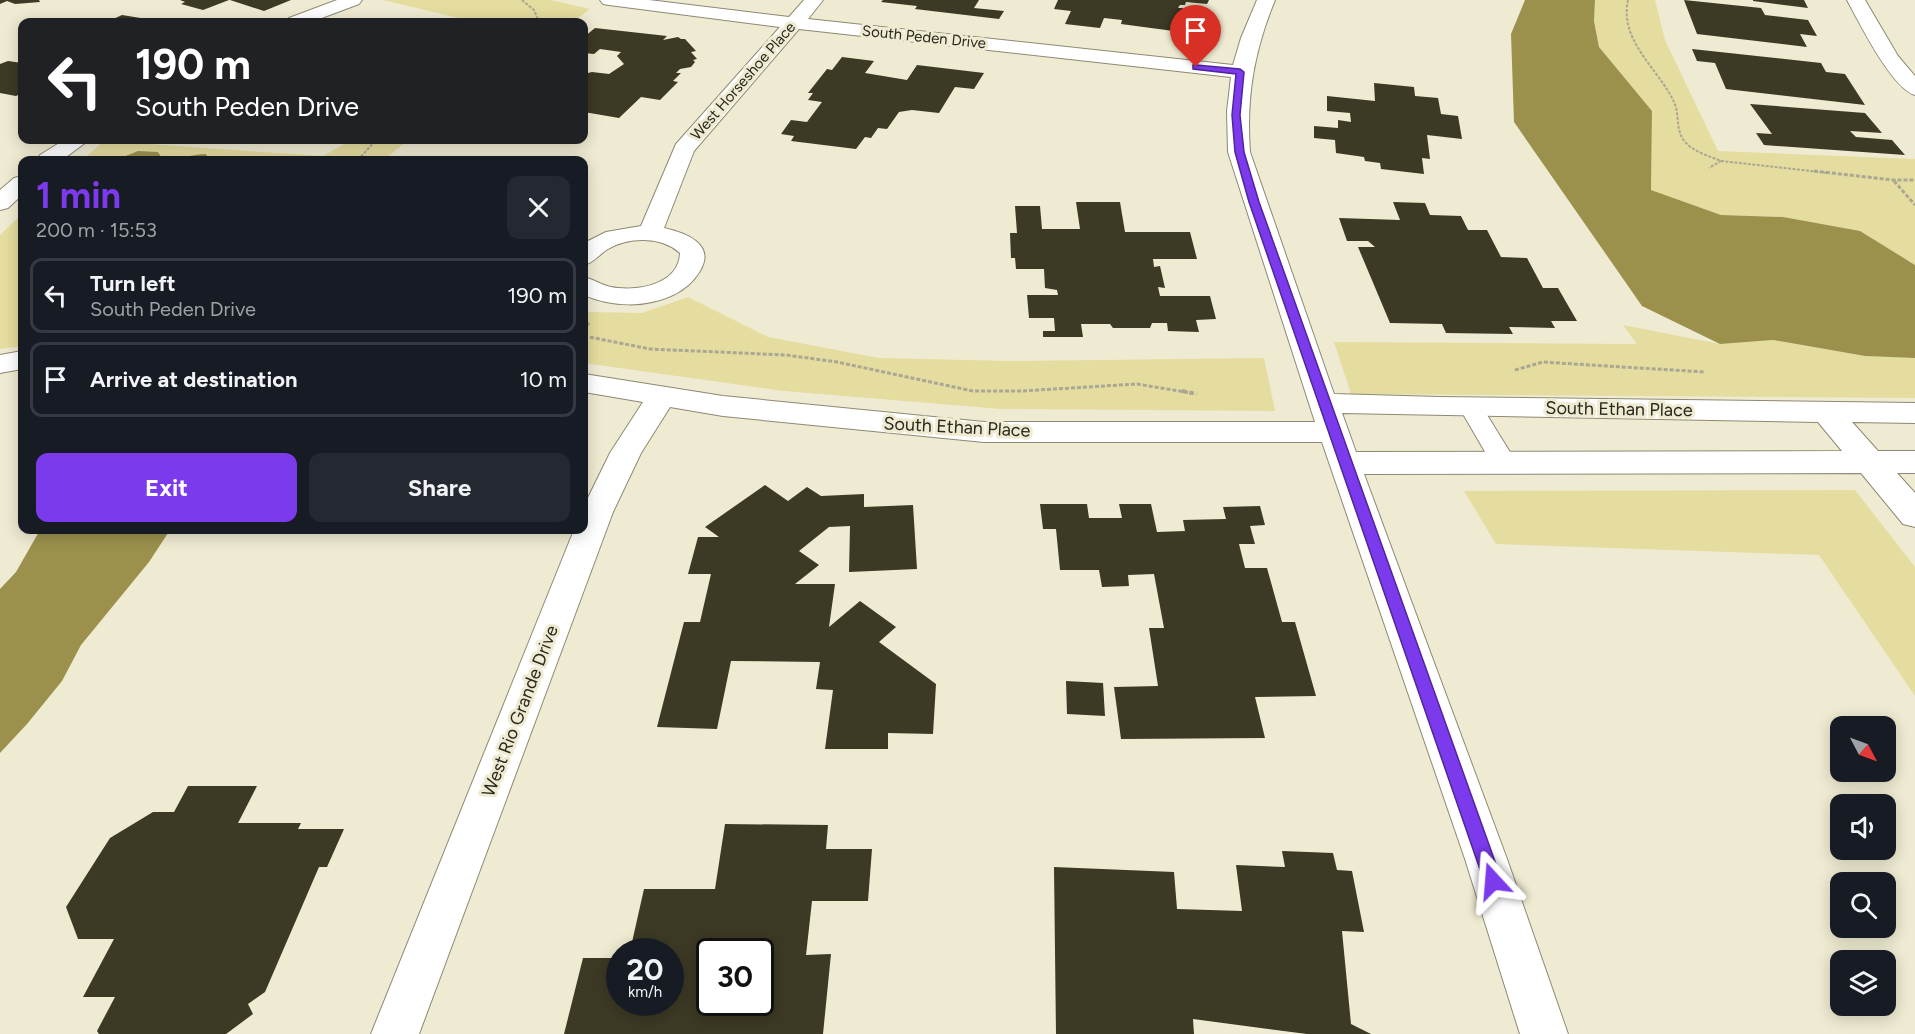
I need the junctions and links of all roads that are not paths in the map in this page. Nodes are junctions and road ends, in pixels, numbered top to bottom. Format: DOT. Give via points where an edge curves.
graph roads {
  1 [pos="353,0"];
  2 [pos="609,0"];
  3 [pos="814,0"];
  4 [pos="1266,0"];
  5 [pos="1856,0"];
  6 [pos="306,18"];
  7 [pos="794,23"];
  8 [pos="1240,72"];
  9 [pos="1915,89"];
  10 [pos="72,144"];
  11 [pos="54,156"];
  12 [pos="18,187"];
  13 [pos="0,203"];
  14 [pos="650,233"];
  15 [pos="588,254"];
  16 [pos="588,287"];
  17 [pos="18,361"];
  18 [pos="0,364"];
  19 [pos="588,384"];
  20 [pos="662,395"];
  21 [pos="1471,408"];
  22 [pos="1827,412"];
  23 [pos="1328,417"];
  24 [pos="1911,417"];
  25 [pos="1872,462"];
  26 [pos="1915,462"];
  27 [pos="1345,463"];
  28 [pos="1504,463"];
  29 [pos="1915,514"];
  30 [pos="395,1034"];
  31 [pos="1544,1034"];
  1 -- 6 [label="street"];
  2 -- 7 [label="street, South Peden Drive"];
  3 -- 7 [label="street, West Horseshoe Place"];
  4 -- 8 [label="street"];
  5 -- 9 [label="street" via="1890,59"];
  7 -- 8 [label="street, South Peden Drive"];
  7 -- 14 [label="street, West Horseshoe Place" via="684,149"];
  8 -- 23 [label="street" via="1236,115 1239,152"];
  10 -- 11 [label="street"];
  12 -- 13 [label="street"];
  14 -- 15 [label="street" via="614,238"];
  14 -- 16 [label="street" via="678,239 688,246 692,264 686,273 644,295 609,296"];
  17 -- 18 [label="street"];
  19 -- 20 [label="street, South Ethan Place"];
  20 -- 23 [label="street, South Ethan Place" via="734,407 984,432"];
  20 -- 30 [label="street, West Rio Grande Drive" via="626,453 597,512"];
  21 -- 22 [label="street, South Ethan Place"];
  21 -- 23 [label="street, South Ethan Place"];
  21 -- 28 [label="lane"];
  22 -- 24 [label="street, South Ethan Place"];
  22 -- 25 [label="street"];
  23 -- 27 [label="street"];
  25 -- 26 [label="street"];
  25 -- 28 [label="street"];
  25 -- 29 [label="street"];
  27 -- 28 [label="street"];
  27 -- 31 [label="street"];
}
